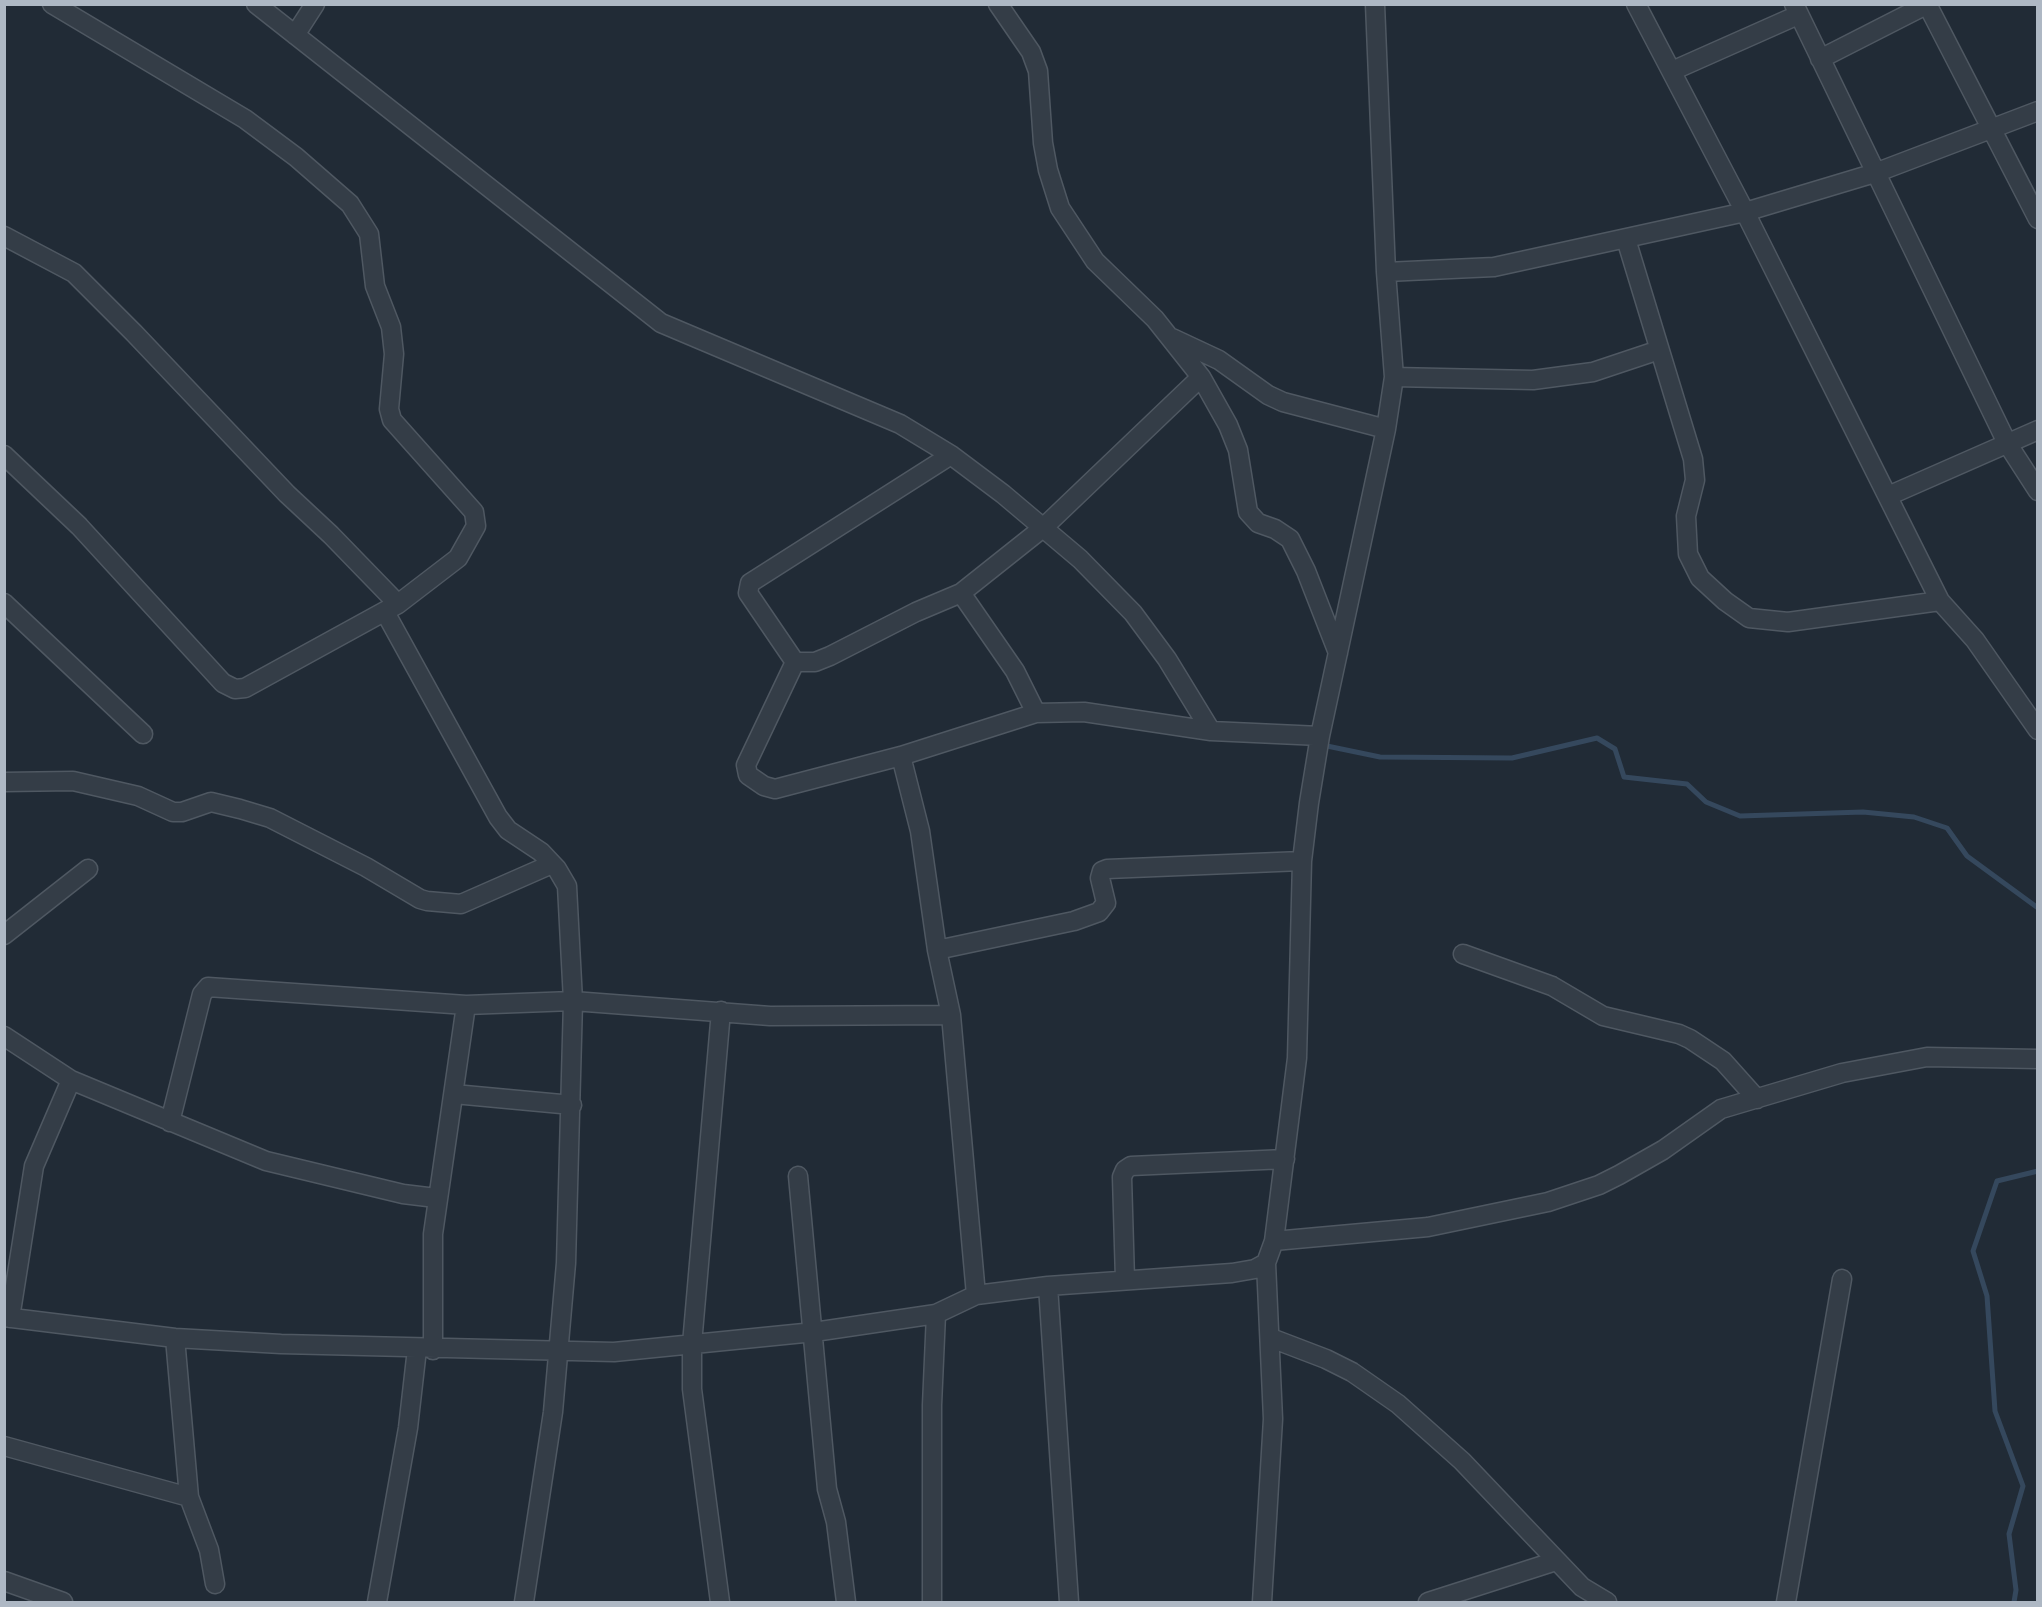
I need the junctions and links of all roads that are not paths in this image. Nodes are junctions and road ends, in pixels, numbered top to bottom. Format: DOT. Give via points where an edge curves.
graph roads {
  1 [pos="52,4"];
  2 [pos="256,4"];
  3 [pos="315,4"];
  4 [pos="998,4"];
  5 [pos="1375,4"];
  6 [pos="1636,4"];
  7 [pos="1927,5"];
  8 [pos="1796,10"];
  9 [pos="295,35"];
  10 [pos="1821,59"];
  11 [pos="1672,71"];
  12 [pos="2037,111"];
  13 [pos="1991,130"];
  14 [pos="1875,173"];
  15 [pos="1745,212"];
  16 [pos="2037,219"];
  17 [pos="4,236"];
  18 [pos="1626,239"];
  19 [pos="1386,272"];
  20 [pos="1170,338"];
  21 [pos="1659,350"];
  22 [pos="1201,377"];
  23 [pos="1394,377"];
  24 [pos="1386,429"];
  25 [pos="2037,430"];
  26 [pos="2007,443"];
  27 [pos="4,455"];
  28 [pos="951,455"];
  29 [pos="2037,491"];
  30 [pos="1888,496"];
  31 [pos="1044,527"];
  32 [pos="961,593"];
  33 [pos="1940,601"];
  34 [pos="4,603"];
  35 [pos="392,608"];
  36 [pos="1338,652"];
  37 [pos="795,662"];
  38 [pos="1036,713"];
  39 [pos="2037,730"];
  40 [pos="1211,731"];
  41 [pos="143,734"];
  42 [pos="1320,736"];
  43 [pos="901,756"];
  44 [pos="4,782"];
  45 [pos="1302,861"];
  46 [pos="552,864"];
  47 [pos="88,869"];
  48 [pos="4,935"];
  49 [pos="937,950"];
  50 [pos="1463,954"];
  51 [pos="573,1001"];
  52 [pos="466,1005"];
  53 [pos="721,1011"];
  54 [pos="951,1015"];
  55 [pos="4,1036"];
  56 [pos="2037,1059"];
  57 [pos="71,1080"];
  58 [pos="454,1094"];
  59 [pos="1757,1099"];
  60 [pos="572,1106"];
  61 [pos="170,1122"];
  62 [pos="1286,1159"];
  63 [pos="798,1176"];
  64 [pos="436,1198"];
  65 [pos="1274,1241"];
  66 [pos="1266,1263"];
  67 [pos="1842,1279"];
  68 [pos="1125,1280"];
  69 [pos="1048,1286"];
  70 [pos="976,1295"];
  71 [pos="936,1314"];
  72 [pos="7,1318"];
  73 [pos="814,1332"];
  74 [pos="175,1338"];
  75 [pos="1270,1338"];
  76 [pos="692,1344"];
  77 [pos="425,1349"];
  78 [pos="558,1352"];
  79 [pos="4,1446"];
  80 [pos="189,1497"];
  81 [pos="1556,1561"];
  82 [pos="4,1581"];
  83 [pos="215,1584"];
  84 [pos="63,1602"];
  85 [pos="377,1602"];
  86 [pos="524,1602"];
  87 [pos="720,1602"];
  88 [pos="846,1602"];
  89 [pos="932,1602"];
  90 [pos="1069,1602"];
  91 [pos="1262,1602"];
  92 [pos="1428,1602"];
  93 [pos="1607,1602"];
  94 [pos="1786,1602"];
  1 -- 35 [label="street" via="245,119 350,204 369,234 375,286 391,327 392,420 474,512 476,526 458,558"];
  2 -- 9 [label="street"];
  3 -- 9 [label="street"];
  4 -- 20 [label="street" via="1031,52 1038,71 1043,144 1060,208 1095,261"];
  5 -- 19 [label="street"];
  6 -- 11 [label="street"];
  7 -- 10 [label="street"];
  7 -- 13 [label="street"];
  8 -- 10 [label="street"];
  8 -- 11 [label="street"];
  9 -- 28 [label="street" via="661,323 900,424"];
  10 -- 14 [label="street"];
  11 -- 15 [label="street"];
  12 -- 13 [label="street"];
  13 -- 14 [label="street"];
  13 -- 16 [label="street"];
  14 -- 15 [label="street"];
  14 -- 26 [label="street"];
  15 -- 18 [label="street"];
  15 -- 30 [label="street"];
  17 -- 35 [label="street" via="74,273 331,535"];
  18 -- 19 [label="street" via="1494,267"];
  18 -- 21 [label="street"];
  19 -- 23 [label="street"];
  20 -- 22 [label="street"];
  20 -- 24 [label="street" via="1219,360 1283,402"];
  21 -- 23 [label="street" via="1593,372 1533,380"];
  21 -- 33 [label="street" via="1688,438 1694,470 1694,495 1686,516 1689,554 1700,578 1725,601 1749,618 1788,622"];
  22 -- 31 [label="street"];
  22 -- 36 [label="street" via="1238,450 1248,512 1258,523 1290,538"];
  23 -- 24 [label="street"];
  24 -- 36 [label="street"];
  25 -- 26 [label="street"];
  26 -- 29 [label="street"];
  26 -- 30 [label="street"];
  27 -- 35 [label="street" via="79,526 223,683 235,689 245,688"];
  28 -- 31 [label="street"];
  28 -- 37 [label="street" via="750,583 748,593"];
  30 -- 33 [label="street"];
  31 -- 32 [label="street"];
  31 -- 40 [label="street" via="1133,613"];
  32 -- 37 [label="street" via="830,656 815,662"];
  32 -- 38 [label="street" via="1016,671"];
  33 -- 39 [label="street" via="1975,640"];
  34 -- 41 [label="street"];
  35 -- 46 [label="street" via="498,817 508,830"];
  36 -- 42 [label="street"];
  37 -- 43 [label="street" via="746,765 754,781 775,789"];
  38 -- 40 [label="street" via="1084,712"];
  38 -- 43 [label="street"];
  40 -- 42 [label="street"];
  42 -- 45 [label="street"];
  43 -- 49 [label="street" via="920,831"];
  44 -- 46 [label="street" via="73,781 138,796 173,812 211,802 240,809 270,818 427,901 461,904"];
  45 -- 49 [label="street" via="1107,869 1100,878 1106,903 1099,912 1074,921"];
  45 -- 62 [label="street" via="1297,1058"];
  46 -- 51 [label="street" via="567,886"];
  47 -- 48 [label="street"];
  49 -- 54 [label="street"];
  50 -- 59 [label="street" via="1546,984 1603,1016 1684,1036 1723,1061"];
  51 -- 52 [label="street"];
  51 -- 53 [label="street"];
  51 -- 60 [label="street"];
  52 -- 58 [label="street"];
  52 -- 61 [label="street" via="208,987 202,994"];
  53 -- 54 [label="street" via="770,1016"];
  53 -- 76 [label="street"];
  54 -- 70 [label="street"];
  55 -- 57 [label="street"];
  56 -- 59 [label="street" via="1950,1055 1901,1060"];
  57 -- 61 [label="street"];
  57 -- 72 [label="street" via="34,1166"];
  58 -- 60 [label="street"];
  58 -- 64 [label="street"];
  59 -- 65 [label="street" via="1721,1109 1663,1150 1599,1185 1548,1202 1428,1227"];
  60 -- 78 [label="street"];
  61 -- 64 [label="street" via="266,1161 403,1194"];
  62 -- 65 [label="street"];
  62 -- 68 [label="street" via="1131,1166 1125,1170"];
  63 -- 73 [label="street"];
  64 -- 77 [label="street"];
  65 -- 66 [label="street"];
  66 -- 68 [label="street" via="1232,1273"];
  66 -- 75 [label="street"];
  67 -- 94 [label="street"];
  68 -- 69 [label="street"];
  69 -- 70 [label="street"];
  69 -- 90 [label="street"];
  70 -- 71 [label="street"];
  71 -- 73 [label="street"];
  71 -- 89 [label="street" via="931,1431"];
  72 -- 74 [label="street"];
  73 -- 76 [label="street"];
  73 -- 88 [label="street" via="827,1489 844,1569"];
  74 -- 77 [label="street"];
  74 -- 80 [label="street"];
  75 -- 81 [label="street" via="1352,1372 1398,1404 1462,1461"];
  75 -- 91 [label="street" via="1273,1419"];
  76 -- 78 [label="street" via="614,1352"];
  76 -- 87 [label="street" via="692,1389"];
  77 -- 78 [label="street"];
  77 -- 85 [label="street"];
  78 -- 86 [label="street" via="540,1512"];
  79 -- 80 [label="street"];
  80 -- 83 [label="street" via="209,1550"];
  81 -- 92 [label="street"];
  81 -- 93 [label="street" via="1582,1587"];
  82 -- 84 [label="street"];
}
